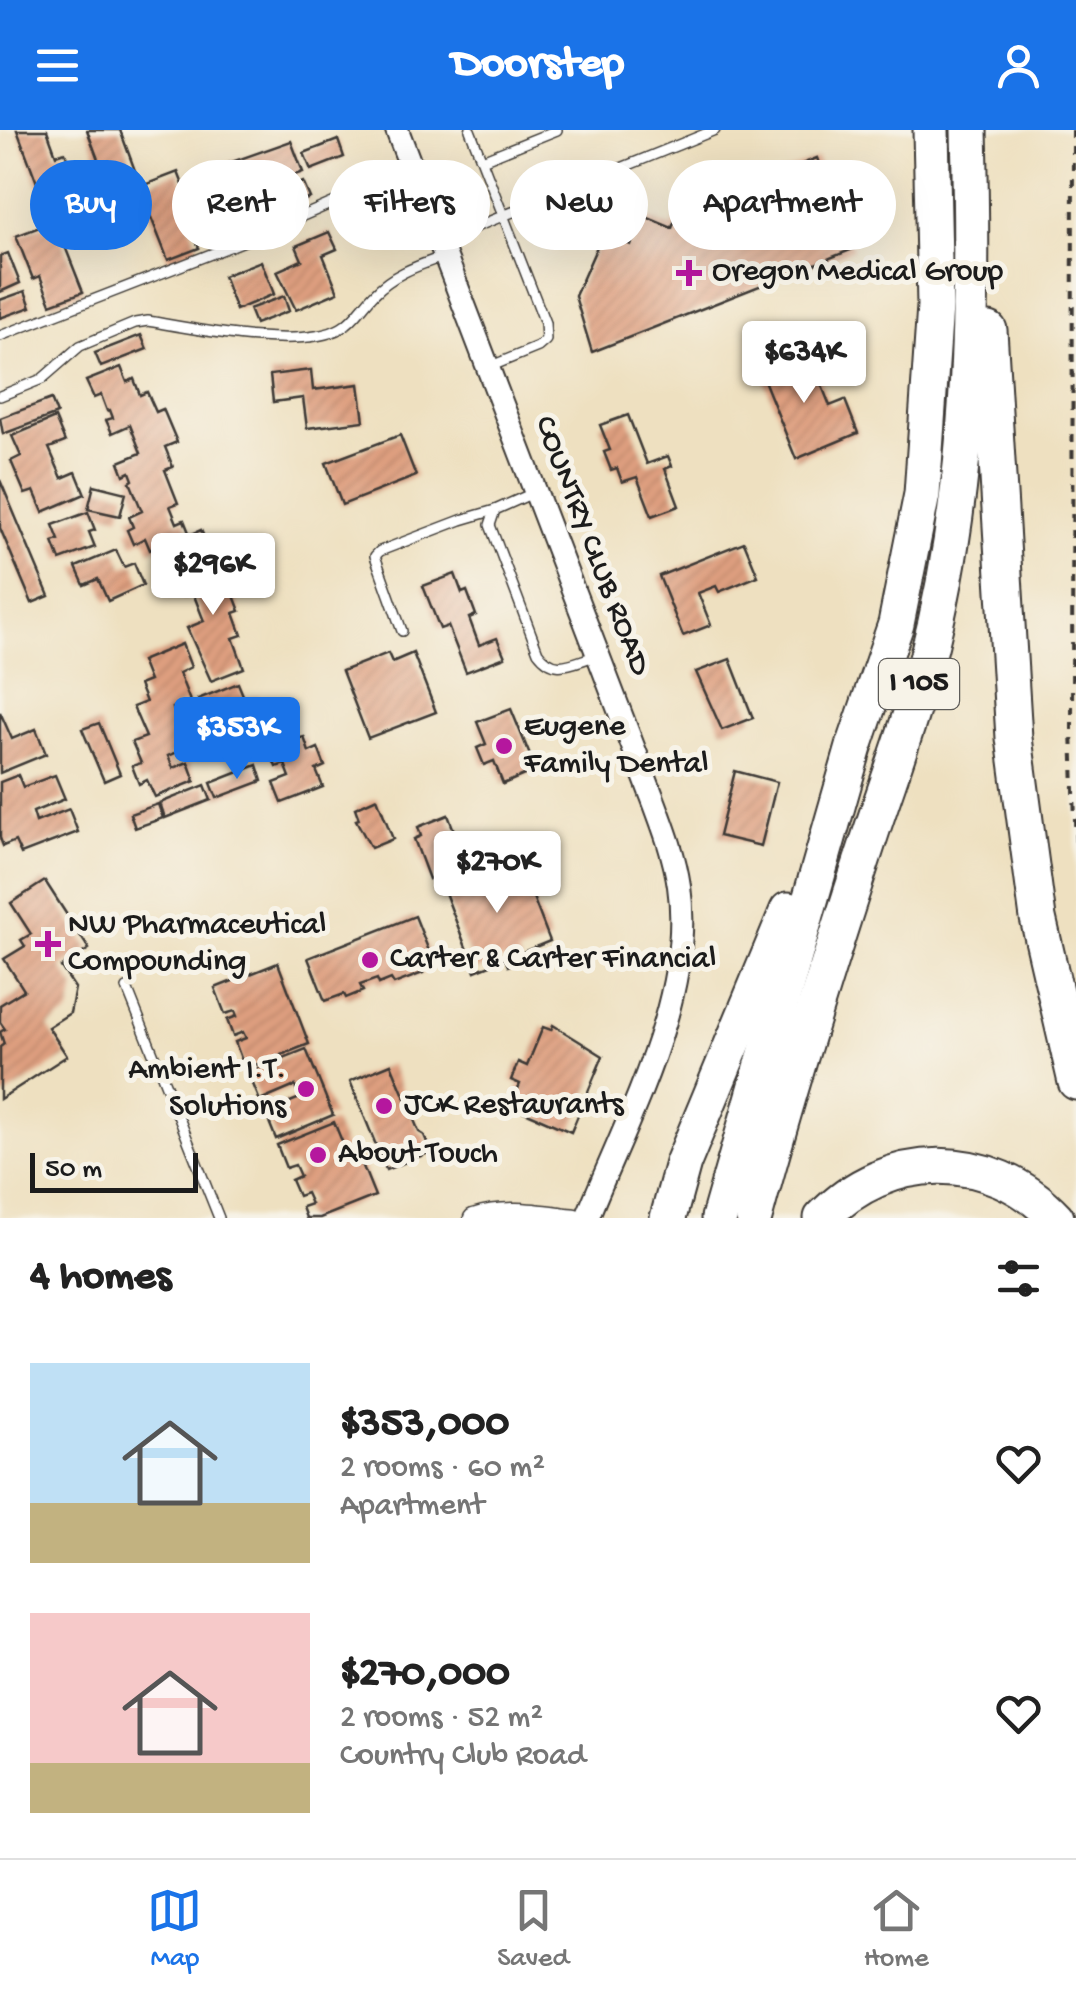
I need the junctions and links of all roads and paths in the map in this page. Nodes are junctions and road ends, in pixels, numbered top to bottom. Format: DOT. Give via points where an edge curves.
graph roads {
  1 [pos="398,130"];
  2 [pos="470,130"];
  3 [pos="557,130"];
  4 [pos="716,130"];
  5 [pos="931,130"];
  6 [pos="969,130"];
  7 [pos="1073,130"];
  8 [pos="408,160"];
  9 [pos="482,160"];
  10 [pos="490,180"];
  11 [pos="329,204"];
  12 [pos="971,213"];
  13 [pos="504,216"];
  14 [pos="490,223"];
  15 [pos="439,250"];
  16 [pos="441,250"];
  17 [pos="0,336"];
  18 [pos="487,368"];
  19 [pos="0,396"];
  20 [pos="535,492"];
  21 [pos="495,510"];
  22 [pos="402,631"];
  23 [pos="598,656"];
  24 [pos="854,747"];
  25 [pos="1076,851"];
  26 [pos="127,988"];
  27 [pos="1076,1082"];
  28 [pos="219,1218"];
  29 [pos="473,1218"];
  30 [pos="575,1218"];
  31 [pos="587,1218"];
  32 [pos="668,1218"];
  33 [pos="719,1218"];
  34 [pos="754,1218"];
  35 [pos="822,1218"];
  36 [pos="1056,1218"];
  1 -- 8 [label="street, COUNTRY CLUB ROAD"];
  2 -- 9 [label="lane"];
  3 -- 9 [label="lane"];
  4 -- 13 [label="lane"];
  5 -- 24 [label="highway, I 105" via="935,306 922,494 896,624"];
  6 -- 12 [label="highway, I 105"];
  7 -- 25 [label="path"];
  10 -- 13 [label="lane"];
  11 -- 17 [label="lane"];
  12 -- 27 [label="highway" via="990,336 1014,738 1038,918"];
  12 -- 34 [label="highway, I 105" via="965,437 926,662 790,1080"];
  13 -- 14 [label="lane"];
  13 -- 18 [label="lane" via="546,340"];
  15 -- 19 [label="lane" via="328,333 250,338 135,323 80,346 42,379"];
  16 -- 18 [label="street, COUNTRY CLUB ROAD"];
  18 -- 20 [label="street, COUNTRY CLUB ROAD"];
  20 -- 21 [label="lane"];
  20 -- 23 [label="street, COUNTRY CLUB ROAD"];
  21 -- 22 [label="lane" via="375,556"];
  21 -- 23 [label="lane" via="490,525 538,652 555,667"];
  23 -- 31 [label="street, COUNTRY CLUB ROAD" via="668,841 681,930 669,1014"];
  24 -- 32 [label="highway" via="683,1163"];
  24 -- 33 [label="highway, I 105"];
  26 -- 28 [label="lane"];
  29 -- 30 [label="street" via="521,1211"];
  35 -- 36 [label="highway" via="840,1199 888,1173 938,1165 983,1172"];
}
